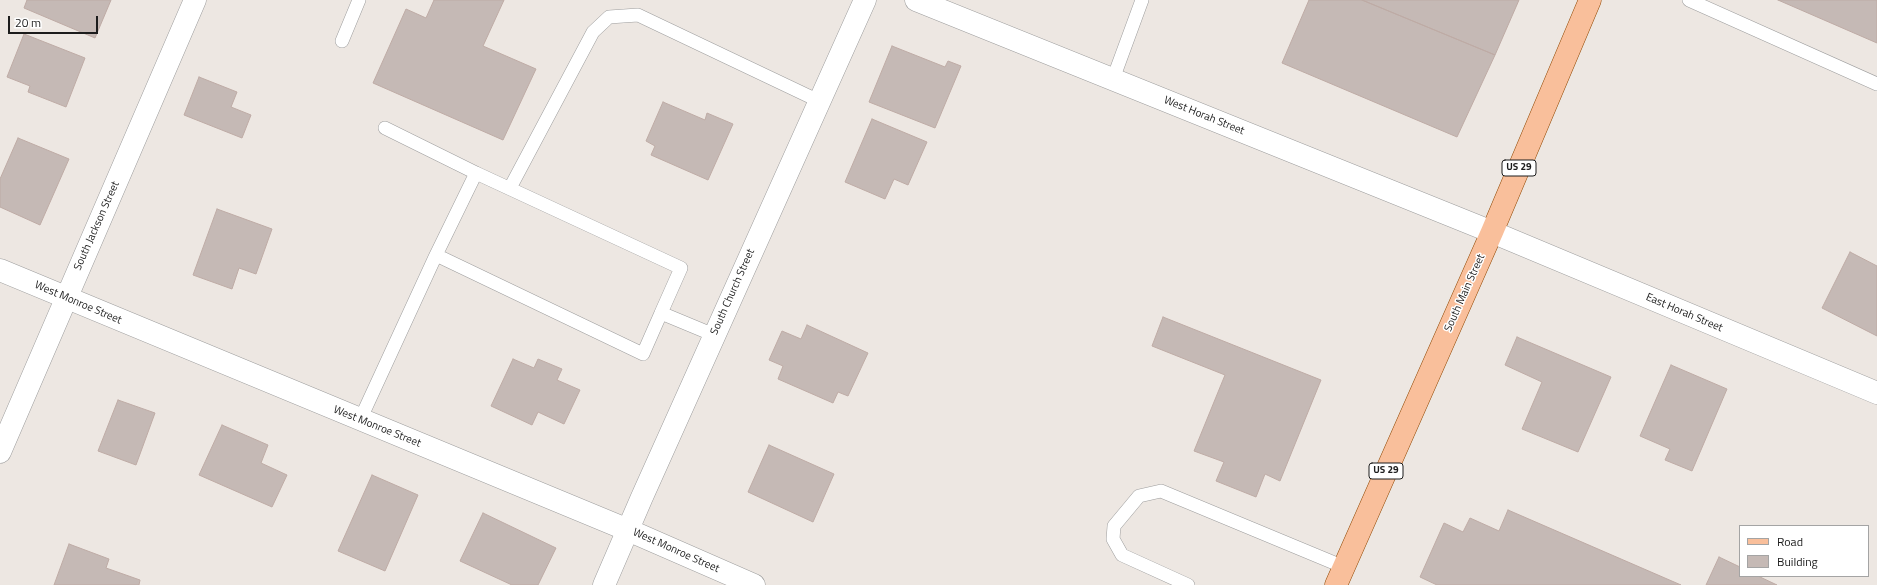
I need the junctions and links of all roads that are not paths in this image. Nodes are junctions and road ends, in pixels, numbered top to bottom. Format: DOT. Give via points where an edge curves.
graph roads {
  1 [pos="195,0"];
  2 [pos="359,0"];
  3 [pos="865,0"];
  4 [pos="916,0"];
  5 [pos="1142,0"];
  6 [pos="1590,0"];
  7 [pos="1689,0"];
  8 [pos="342,41"];
  9 [pos="1113,79"];
  10 [pos="1877,84"];
  11 [pos="819,101"];
  12 [pos="385,128"];
  13 [pos="476,173"];
  14 [pos="510,188"];
  15 [pos="1492,232"];
  16 [pos="436,255"];
  17 [pos="0,270"];
  18 [pos="65,298"];
  19 [pos="662,313"];
  20 [pos="714,335"];
  21 [pos="1877,393"];
  22 [pos="360,420"];
  23 [pos="0,452"];
  24 [pos="628,530"];
  25 [pos="1340,576"];
  26 [pos="604,585"];
  27 [pos="754,585"];
  28 [pos="1188,585"];
  1 -- 18 [label="street, South Jackson Street"];
  2 -- 8 [label="lane"];
  3 -- 11 [label="street, South Church Street"];
  4 -- 9 [label="street, West Horah Street"];
  5 -- 9 [label="lane"];
  6 -- 15 [label="main road, South Main Street / US 29"];
  7 -- 10 [label="lane"];
  9 -- 15 [label="street, West Horah Street"];
  11 -- 14 [label="lane" via="638,15 609,17 593,32"];
  11 -- 20 [label="street, South Church Street"];
  12 -- 13 [label="lane"];
  13 -- 14 [label="lane"];
  13 -- 16 [label="lane"];
  14 -- 19 [label="lane" via="681,268"];
  15 -- 21 [label="street, East Horah Street"];
  15 -- 25 [label="main road, South Main Street / US 29"];
  16 -- 19 [label="lane" via="643,354"];
  16 -- 22 [label="lane"];
  17 -- 18 [label="street, West Monroe Street"];
  18 -- 22 [label="street, West Monroe Street"];
  18 -- 23 [label="street, South Jackson Street"];
  19 -- 20 [label="lane"];
  20 -- 24 [label="street, South Church Street"];
  22 -- 24 [label="street, West Monroe Street"];
  24 -- 26 [label="street, South Church Street"];
  24 -- 27 [label="street, West Monroe Street"];
  25 -- 28 [label="lane" via="1161,490 1139,496 1114,526 1113,539 1122,555"];
}
